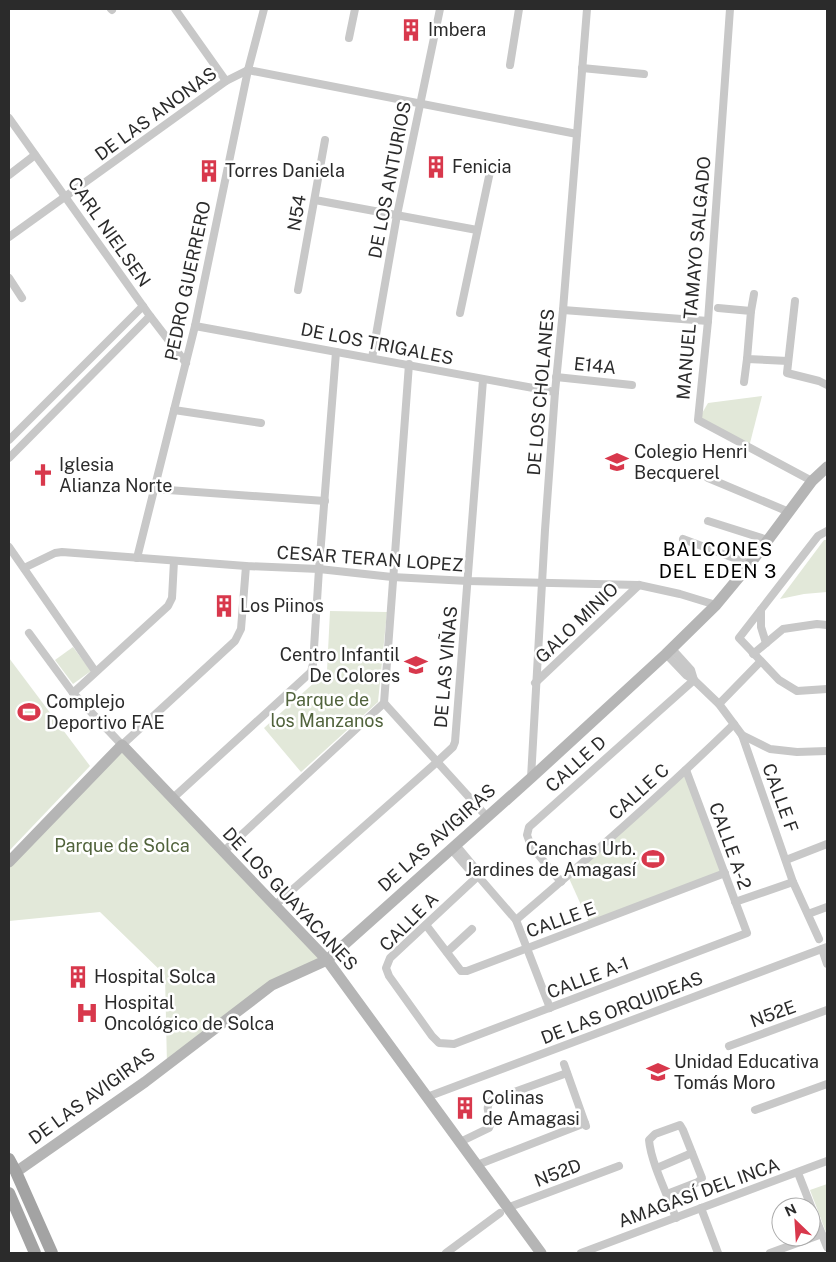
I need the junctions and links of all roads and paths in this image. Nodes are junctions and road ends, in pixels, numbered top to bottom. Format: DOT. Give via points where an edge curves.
graph roads {
  1 [pos="175,9"];
  2 [pos="264,9"];
  3 [pos="355,9"];
  4 [pos="440,9"];
  5 [pos="519,9"];
  6 [pos="587,9"];
  7 [pos="730,9"];
  8 [pos="349,38"];
  9 [pos="510,65"];
  10 [pos="582,68"];
  11 [pos="248,70"];
  12 [pos="644,74"];
  13 [pos="226,81"];
  14 [pos="421,104"];
  15 [pos="9,118"];
  16 [pos="577,134"];
  17 [pos="325,140"];
  18 [pos="35,155"];
  19 [pos="491,168"];
  20 [pos="9,175"];
  21 [pos="66,197"];
  22 [pos="315,200"];
  23 [pos="397,215"];
  24 [pos="477,230"];
  25 [pos="9,237"];
  26 [pos="9,278"];
  27 [pos="298,290"];
  28 [pos="754,294"];
  29 [pos="22,298"];
  30 [pos="795,301"];
  31 [pos="143,306"];
  32 [pos="718,308"];
  33 [pos="563,310"];
  34 [pos="751,311"];
  35 [pos="460,313"];
  36 [pos="150,316"];
  37 [pos="708,321"];
  38 [pos="194,326"];
  39 [pos="336,352"];
  40 [pos="372,358"];
  41 [pos="746,359"];
  42 [pos="788,360"];
  43 [pos="186,363"];
  44 [pos="410,364"];
  45 [pos="556,377"];
  46 [pos="483,380"];
  47 [pos="744,382"];
  48 [pos="827,384"];
  49 [pos="632,385"];
  50 [pos="57,392"];
  51 [pos="554,392"];
  52 [pos="66,401"];
  53 [pos="174,410"];
  54 [pos="262,423"];
  55 [pos="9,440"];
  56 [pos="9,457"];
  57 [pos="827,467"];
  58 [pos="708,478"];
  59 [pos="812,481"];
  60 [pos="154,489"];
  61 [pos="325,500"];
  62 [pos="789,512"];
  63 [pos="708,521"];
  64 [pos="827,530"];
  65 [pos="684,539"];
  66 [pos="768,540"];
  67 [pos="9,547"];
  68 [pos="137,558"];
  69 [pos="174,561"];
  70 [pos="750,564"];
  71 [pos="246,566"];
  72 [pos="24,568"];
  73 [pos="319,569"];
  74 [pos="392,577"];
  75 [pos="468,582"];
  76 [pos="542,584"];
  77 [pos="639,585"];
  78 [pos="716,605"];
  79 [pos="761,610"];
  80 [pos="827,624"];
  81 [pos="29,633"];
  82 [pos="766,643"];
  83 [pos="669,651"];
  84 [pos="753,654"];
  85 [pos="760,662"];
  86 [pos="95,671"];
  87 [pos="694,680"];
  88 [pos="536,683"];
  89 [pos="827,689"];
  90 [pos="73,693"];
  91 [pos="384,703"];
  92 [pos="719,704"];
  93 [pos="734,724"];
  94 [pos="742,735"];
  95 [pos="122,745"];
  96 [pos="827,751"];
  97 [pos="437,762"];
  98 [pos="686,770"];
  99 [pos="531,778"];
  100 [pos="173,798"];
  101 [pos="487,817"];
  102 [pos="827,844"];
  103 [pos="453,847"];
  104 [pos="223,852"];
  105 [pos="786,860"];
  106 [pos="9,862"];
  107 [pos="725,873"];
  108 [pos="478,876"];
  109 [pos="561,882"];
  110 [pos="793,882"];
  111 [pos="735,902"];
  112 [pos="274,906"];
  113 [pos="827,907"];
  114 [pos="808,914"];
  115 [pos="516,920"];
  116 [pos="426,925"];
  117 [pos="472,929"];
  118 [pos="747,933"];
  119 [pos="818,939"];
  120 [pos="528,948"];
  121 [pos="825,948"];
  122 [pos="447,952"];
  123 [pos="327,960"];
  124 [pos="827,964"];
  125 [pos="550,1008"];
  126 [pos="827,1010"];
  127 [pos="439,1043"];
  128 [pos="729,1046"];
  129 [pos="564,1064"];
  130 [pos="568,1073"];
  131 [pos="827,1084"];
  132 [pos="427,1097"];
  133 [pos="755,1110"];
  134 [pos="460,1142"];
  135 [pos="692,1152"];
  136 [pos="9,1159"];
  137 [pos="827,1161"];
  138 [pos="477,1165"];
  139 [pos="618,1166"];
  140 [pos="657,1168"];
  141 [pos="16,1172"];
  142 [pos="798,1173"];
  143 [pos="9,1193"];
  144 [pos="667,1194"];
  145 [pos="701,1208"];
  146 [pos="504,1211"];
  147 [pos="676,1218"];
  148 [pos="822,1234"];
  149 [pos="827,1247"];
  150 [pos="35,1253"];
  151 [pos="52,1253"];
  152 [pos="446,1253"];
  153 [pos="541,1253"];
  154 [pos="581,1253"];
  155 [pos="718,1253"];
  156 [pos="770,1253"];
  1 -- 13 [label="street"];
  2 -- 11 [label="street, PEDRO GUERRERO"];
  3 -- 8 [label="street"];
  4 -- 14 [label="street, DE LOS ANTURIOS"];
  5 -- 9 [label="street"];
  6 -- 10 [label="street, DE LOS CHOLANES"];
  7 -- 37 [label="street, MANUEL TAMAYO SALGADO"];
  10 -- 12 [label="street"];
  10 -- 16 [label="street, DE LOS CHOLANES"];
  11 -- 13 [label="street, DE LAS ANONAS"];
  11 -- 14 [label="street"];
  11 -- 38 [label="street, PEDRO GUERRERO"];
  13 -- 21 [label="street, DE LAS ANONAS"];
  14 -- 16 [label="street"];
  14 -- 23 [label="street, DE LOS ANTURIOS"];
  15 -- 18 [label="street, CARL NIELSEN"];
  16 -- 33 [label="street, DE LOS CHOLANES"];
  17 -- 22 [label="street, N54"];
  18 -- 20 [label="street"];
  18 -- 21 [label="street, CARL NIELSEN"];
  19 -- 24 [label="street"];
  21 -- 25 [label="street, DE LAS ANONAS"];
  21 -- 31 [label="street, CARL NIELSEN"];
  22 -- 23 [label="street"];
  22 -- 27 [label="street, N54"];
  23 -- 24 [label="street"];
  23 -- 40 [label="street, DE LOS ANTURIOS"];
  24 -- 35 [label="street"];
  26 -- 29 [label="street"];
  28 -- 34 [label="street"];
  30 -- 42 [label="street"];
  31 -- 36 [label="street, CARL NIELSEN"];
  31 -- 50 [label="street"];
  32 -- 34 [label="street"];
  33 -- 37 [label="street"];
  33 -- 45 [label="street, DE LOS CHOLANES"];
  34 -- 41 [label="street"];
  36 -- 43 [label="street, CARL NIELSEN"];
  36 -- 52 [label="street"];
  37 -- 59 [label="street, MANUEL TAMAYO SALGADO" via="698,420"];
  38 -- 39 [label="street, DE LOS TRIGALES"];
  38 -- 43 [label="street, PEDRO GUERRERO"];
  39 -- 40 [label="street, DE LOS TRIGALES"];
  39 -- 61 [label="street"];
  40 -- 44 [label="street, DE LOS TRIGALES"];
  41 -- 42 [label="street"];
  41 -- 47 [label="street"];
  42 -- 48 [label="street" via="786,371 789,375"];
  43 -- 53 [label="street, PEDRO GUERRERO"];
  44 -- 46 [label="street, DE LOS TRIGALES"];
  44 -- 74 [label="street"];
  45 -- 49 [label="street, E14A"];
  45 -- 51 [label="street, DE LOS CHOLANES"];
  46 -- 51 [label="street, DE LOS TRIGALES"];
  46 -- 75 [label="street, DE LAS VIÑAS"];
  50 -- 52 [label="street"];
  50 -- 55 [label="street"];
  51 -- 76 [label="street, DE LOS CHOLANES"];
  52 -- 56 [label="street"];
  53 -- 54 [label="street"];
  53 -- 60 [label="street, PEDRO GUERRERO"];
  57 -- 59 [label="street, DE LAS AVIGIRAS"];
  58 -- 62 [label="street"];
  59 -- 62 [label="street, DE LAS AVIGIRAS"];
  60 -- 61 [label="street"];
  60 -- 68 [label="street, PEDRO GUERRERO"];
  61 -- 73 [label="street"];
  62 -- 66 [label="street, DE LAS AVIGIRAS"];
  63 -- 66 [label="street"];
  64 -- 79 [label="street" via="818,536"];
  65 -- 70 [label="street"];
  66 -- 70 [label="street, DE LAS AVIGIRAS"];
  67 -- 72 [label="street"];
  68 -- 69 [label="street, CESAR TERAN LOPEZ"];
  68 -- 72 [label="street, CESAR TERAN LOPEZ" via="62,552"];
  69 -- 71 [label="street, CESAR TERAN LOPEZ"];
  69 -- 86 [label="street" via="172,598 168,606"];
  70 -- 78 [label="street, DE LAS AVIGIRAS"];
  71 -- 73 [label="street, CESAR TERAN LOPEZ"];
  71 -- 95 [label="street" via="240,635"];
  72 -- 86 [label="street"];
  73 -- 74 [label="street, CESAR TERAN LOPEZ"];
  73 -- 100 [label="street" via="311,672"];
  74 -- 75 [label="street, CESAR TERAN LOPEZ"];
  74 -- 91 [label="street"];
  75 -- 76 [label="street, CESAR TERAN LOPEZ"];
  75 -- 97 [label="street, DE LAS VIÑAS" via="455,742"];
  76 -- 77 [label="street, CESAR TERAN LOPEZ"];
  76 -- 88 [label="street, DE LOS CHOLANES"];
  77 -- 78 [label="street, CESAR TERAN LOPEZ"];
  77 -- 88 [label="street, GALO MINIO"];
  78 -- 83 [label="street, DE LAS AVIGIRAS"];
  79 -- 82 [label="street" via="761,627"];
  79 -- 84 [label="street" via="739,638"];
  80 -- 82 [label="street" via="783,629"];
  81 -- 90 [label="street, DE LOS GUAYACANES"];
  82 -- 84 [label="street"];
  83 -- 87 [label="street, CALLE F" via="686,675"];
  83 -- 99 [label="street, DE LAS AVIGIRAS"];
  84 -- 85 [label="street"];
  85 -- 89 [label="street" via="797,691"];
  85 -- 92 [label="street"];
  86 -- 90 [label="street"];
  87 -- 92 [label="street, CALLE F"];
  87 -- 109 [label="street, CALLE D" via="529,827 527,835 531,846"];
  88 -- 99 [label="street, DE LOS CHOLANES"];
  90 -- 95 [label="street, DE LOS GUAYACANES"];
  91 -- 97 [label="street"];
  91 -- 104 [label="street"];
  92 -- 93 [label="street, CALLE F"];
  93 -- 94 [label="street, CALLE F"];
  93 -- 98 [label="street, CALLE C"];
  94 -- 96 [label="street" via="770,749"];
  94 -- 105 [label="street, CALLE F"];
  95 -- 100 [label="street, DE LOS GUAYACANES"];
  95 -- 106 [label="street"];
  97 -- 101 [label="street"];
  97 -- 112 [label="street, DE LAS VIÑAS"];
  98 -- 107 [label="street, CALLE A-2"];
  98 -- 109 [label="street, CALLE C"];
  99 -- 101 [label="street, DE LAS AVIGIRAS"];
  100 -- 104 [label="street, DE LOS GUAYACANES"];
  101 -- 103 [label="street, DE LAS AVIGIRAS"];
  102 -- 105 [label="street"];
  103 -- 108 [label="street" via="471,872"];
  103 -- 123 [label="street, DE LAS AVIGIRAS"];
  104 -- 112 [label="street, DE LOS GUAYACANES"];
  105 -- 110 [label="street, CALLE F"];
  107 -- 111 [label="street, CALLE A-2"];
  107 -- 120 [label="street, CALLE E"];
  108 -- 115 [label="street"];
  108 -- 116 [label="street, CALLE A"];
  109 -- 115 [label="street, CALLE C"];
  110 -- 111 [label="street"];
  110 -- 114 [label="street, CALLE F"];
  111 -- 118 [label="street, CALLE A-2"];
  112 -- 123 [label="street, DE LOS GUAYACANES"];
  113 -- 114 [label="street"];
  114 -- 119 [label="street, CALLE F"];
  115 -- 120 [label="street"];
  116 -- 122 [label="street, CALLE E"];
  116 -- 127 [label="street, CALLE A" via="390,958 386,968"];
  117 -- 122 [label="street"];
  118 -- 125 [label="street, CALLE A-1"];
  120 -- 122 [label="street, CALLE E" via="464,972"];
  120 -- 125 [label="street"];
  121 -- 124 [label="street"];
  121 -- 132 [label="street, DE LAS ORQUIDEAS"];
  123 -- 132 [label="street, DE LOS GUAYACANES"];
  123 -- 141 [label="street, DE LAS AVIGIRAS" via="272,985 145,1082"];
  125 -- 127 [label="street, CALLE A-1" via="454,1044"];
  126 -- 128 [label="street, N52E"];
  129 -- 130 [label="street"];
  130 -- 134 [label="street" via="492,1100 487,1107 492,1121 489,1128"];
  130 -- 138 [label="street" via="586,1125"];
  131 -- 133 [label="street"];
  132 -- 134 [label="street, DE LOS GUAYACANES"];
  134 -- 138 [label="street, DE LOS GUAYACANES"];
  135 -- 140 [label="street"];
  135 -- 140 [label="street" via="680,1125 655,1134 649,1140"];
  135 -- 144 [label="street" via="702,1178"];
  136 -- 141 [label="main road"];
  137 -- 142 [label="street, AMAGASÍ DEL INCA"];
  138 -- 146 [label="street, DE LOS GUAYACANES"];
  139 -- 146 [label="street, N52D"];
  140 -- 144 [label="street"];
  141 -- 151 [label="main road"];
  142 -- 145 [label="street, AMAGASÍ DEL INCA"];
  142 -- 148 [label="street"];
  143 -- 150 [label="main road"];
  144 -- 147 [label="street"];
  145 -- 147 [label="street, AMAGASÍ DEL INCA"];
  145 -- 155 [label="street"];
  146 -- 152 [label="street, N52D"];
  146 -- 153 [label="street, DE LOS GUAYACANES"];
  147 -- 154 [label="street, AMAGASÍ DEL INCA"];
  148 -- 149 [label="street"];
  148 -- 156 [label="street"];
}
